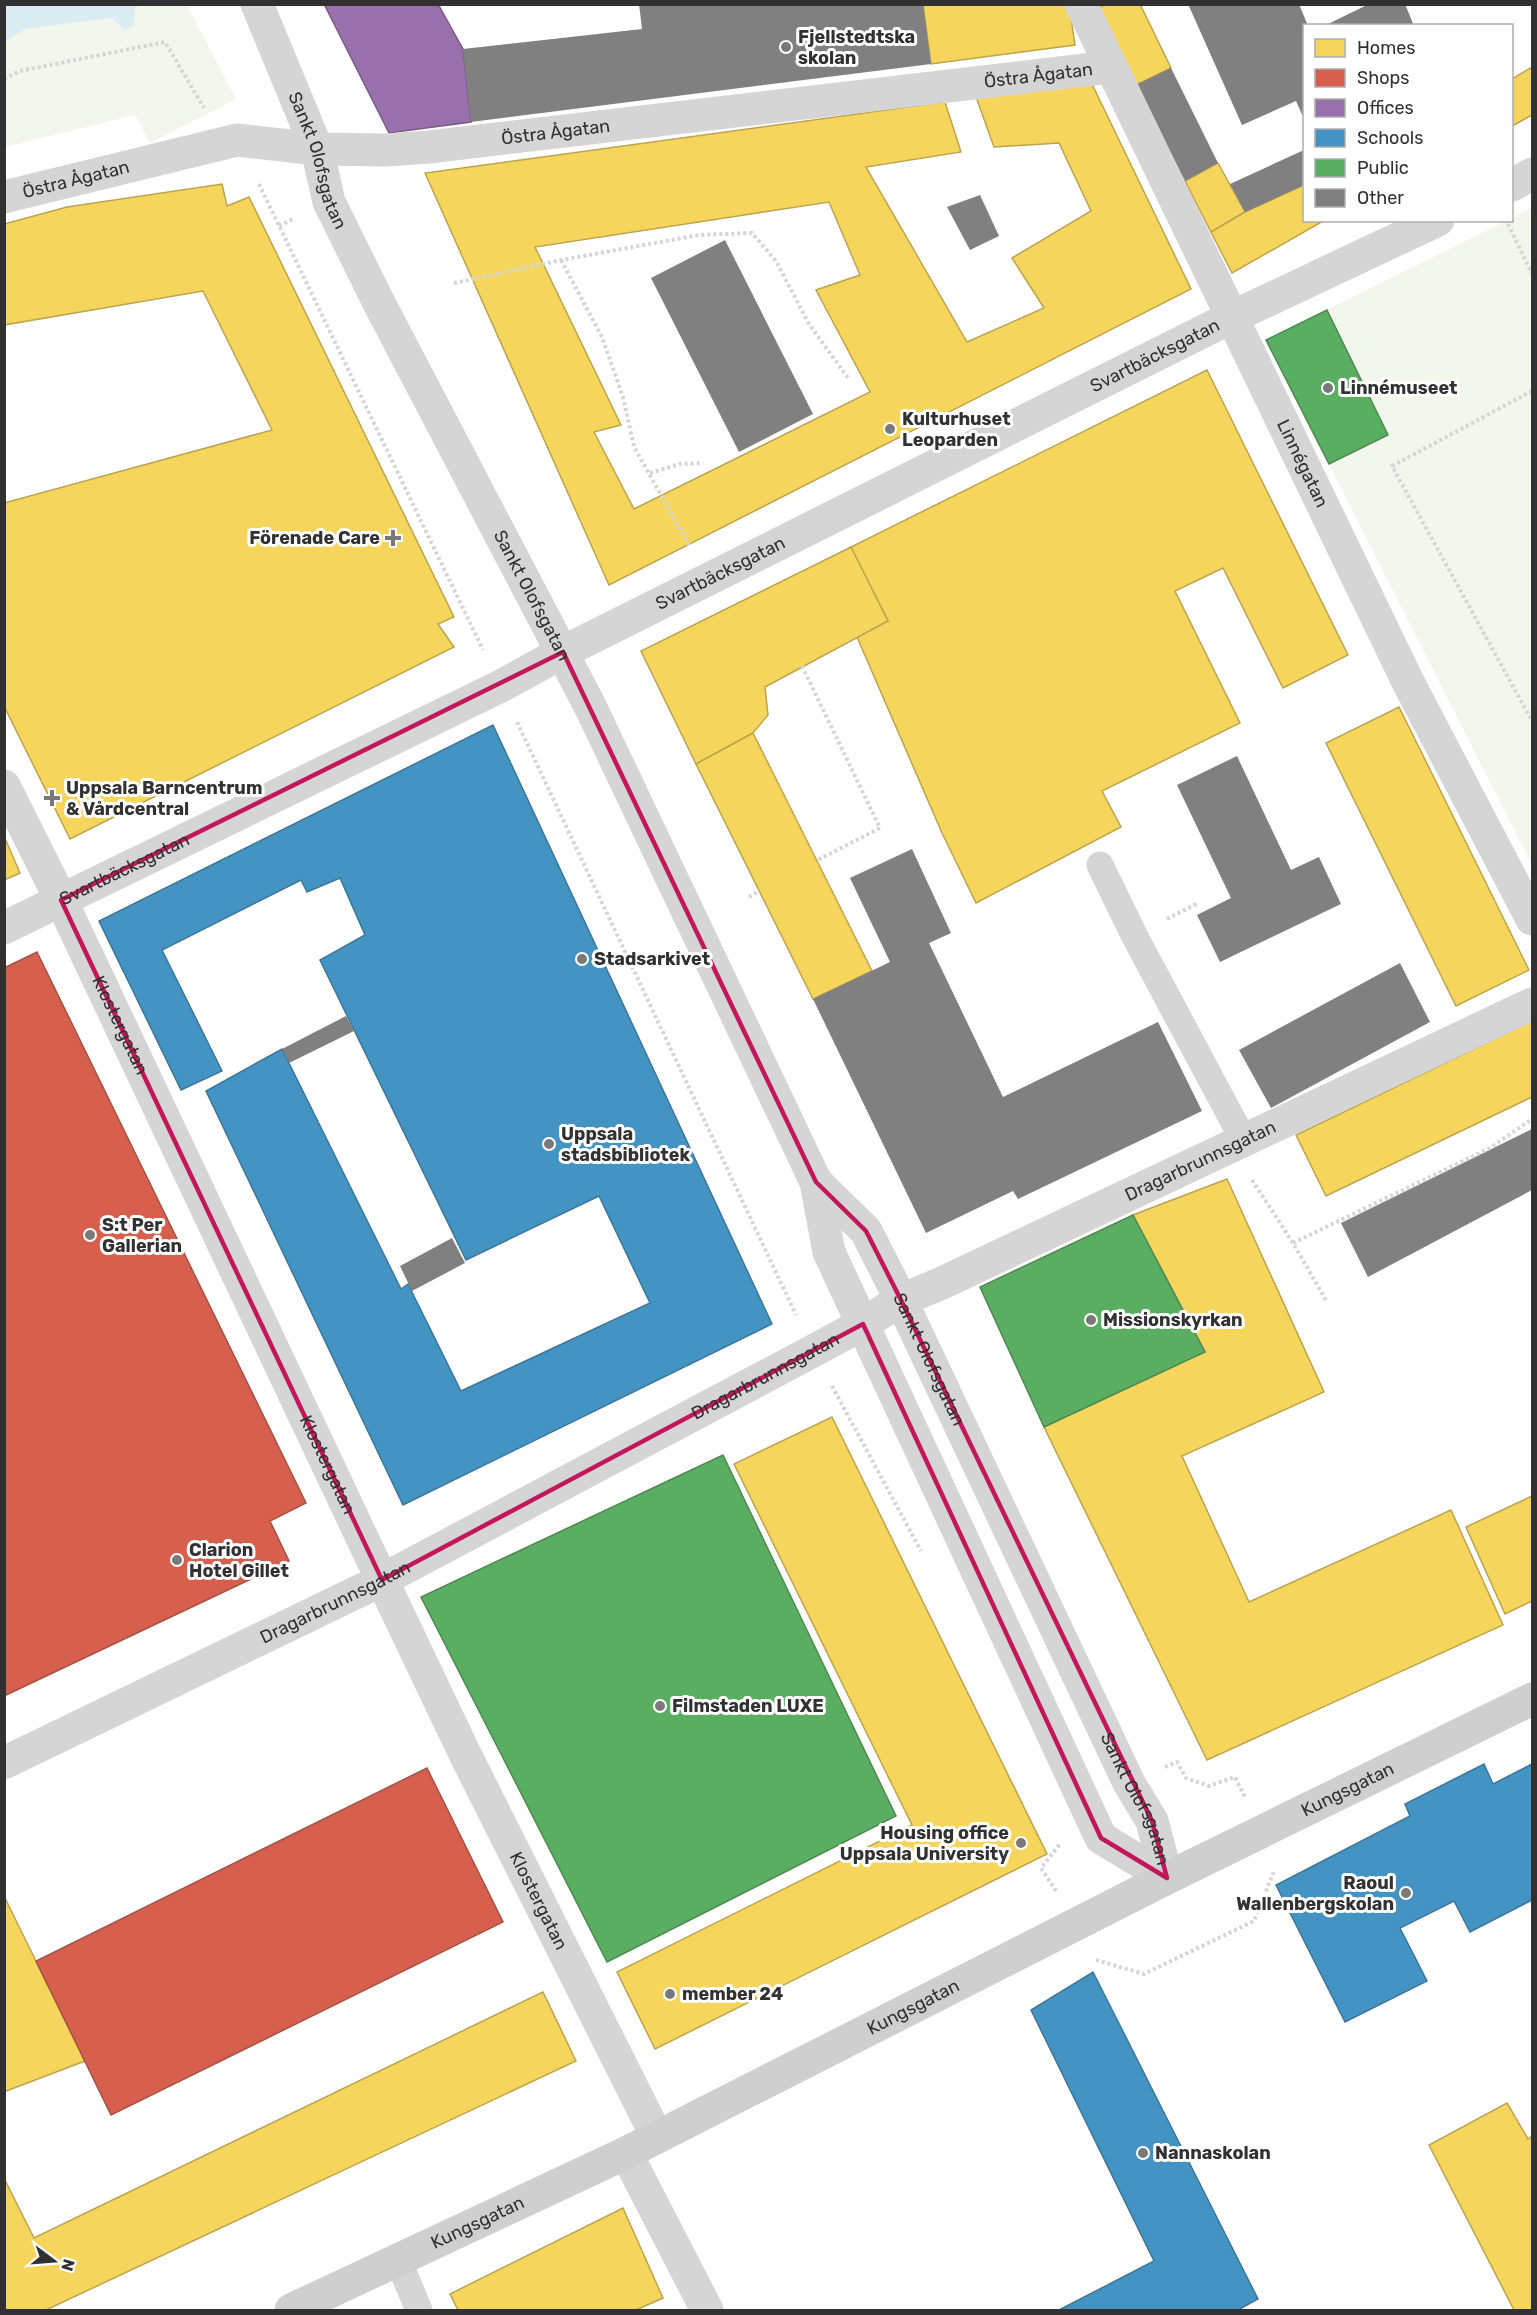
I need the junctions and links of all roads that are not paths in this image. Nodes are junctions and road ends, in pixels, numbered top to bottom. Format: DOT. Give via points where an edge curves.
graph roads {
  1 [pos="1081,4"];
  2 [pos="257,5"];
  3 [pos="1110,67"];
  4 [pos="317,149"];
  5 [pos="1533,174"];
  6 [pos="1513,184"];
  7 [pos="4,197"];
  8 [pos="1434,222"];
  9 [pos="1230,318"];
  10 [pos="563,652"];
  11 [pos="4,786"];
  12 [pos="1100,865"];
  13 [pos="61,900"];
  14 [pos="1533,920"];
  15 [pos="4,928"];
  16 [pos="1533,1004"];
  17 [pos="1237,1144"];
  18 [pos="816,1182"];
  19 [pos="901,1300"];
  20 [pos="863,1324"];
  21 [pos="382,1580"];
  22 [pos="1533,1699"];
  23 [pos="4,1763"];
  24 [pos="1167,1878"];
  25 [pos="657,2137"];
  26 [pos="626,2153"];
  27 [pos="398,2260"];
  28 [pos="291,2310"];
  29 [pos="419,2310"];
  30 [pos="707,2310"];
  1 -- 3 [label="street, Linnégatan"];
  2 -- 4 [label="street, Sankt Olofsgatan"];
  3 -- 4 [label="street, Östra Ågatan" via="429,147"];
  3 -- 9 [label="street, Linnégatan"];
  4 -- 7 [label="street, Östra Ågatan" via="237,140"];
  4 -- 10 [label="street, Sankt Olofsgatan" via="329,202 344,233"];
  5 -- 6 [label="street"];
  8 -- 9 [label="street, Svartbäcksgatan"];
  9 -- 10 [label="street, Svartbäcksgatan"];
  9 -- 14 [label="street, Linnégatan" via="1408,682"];
  10 -- 13 [label="street, Svartbäcksgatan" via="501,686"];
  10 -- 18 [label="street, Sankt Olofsgatan"];
  11 -- 13 [label="street, Klostergatan"];
  12 -- 17 [label="lane"];
  13 -- 15 [label="street, Svartbäcksgatan"];
  13 -- 21 [label="street, Klostergatan"];
  16 -- 17 [label="street, Dragarbrunnsgatan"];
  17 -- 19 [label="street, Dragarbrunnsgatan"];
  18 -- 19 [label="street, Sankt Olofsgatan" via="866,1232"];
  18 -- 20 [label="street, Sankt Olofsgatan" via="829,1252"];
  19 -- 20 [label="street, Dragarbrunnsgatan"];
  19 -- 24 [label="street, Sankt Olofsgatan" via="1129,1783 1152,1821"];
  20 -- 21 [label="street, Dragarbrunnsgatan"];
  20 -- 24 [label="street, Sankt Olofsgatan" via="1101,1838"];
  21 -- 23 [label="street, Dragarbrunnsgatan"];
  21 -- 25 [label="street, Klostergatan"];
  22 -- 24 [label="main road, Kungsgatan"];
  24 -- 25 [label="main road, Kungsgatan"];
  25 -- 26 [label="main road, Kungsgatan"];
  26 -- 27 [label="main road, Kungsgatan"];
  26 -- 30 [label="street"];
  27 -- 28 [label="main road, Kungsgatan"];
  27 -- 29 [label="lane"];
}
